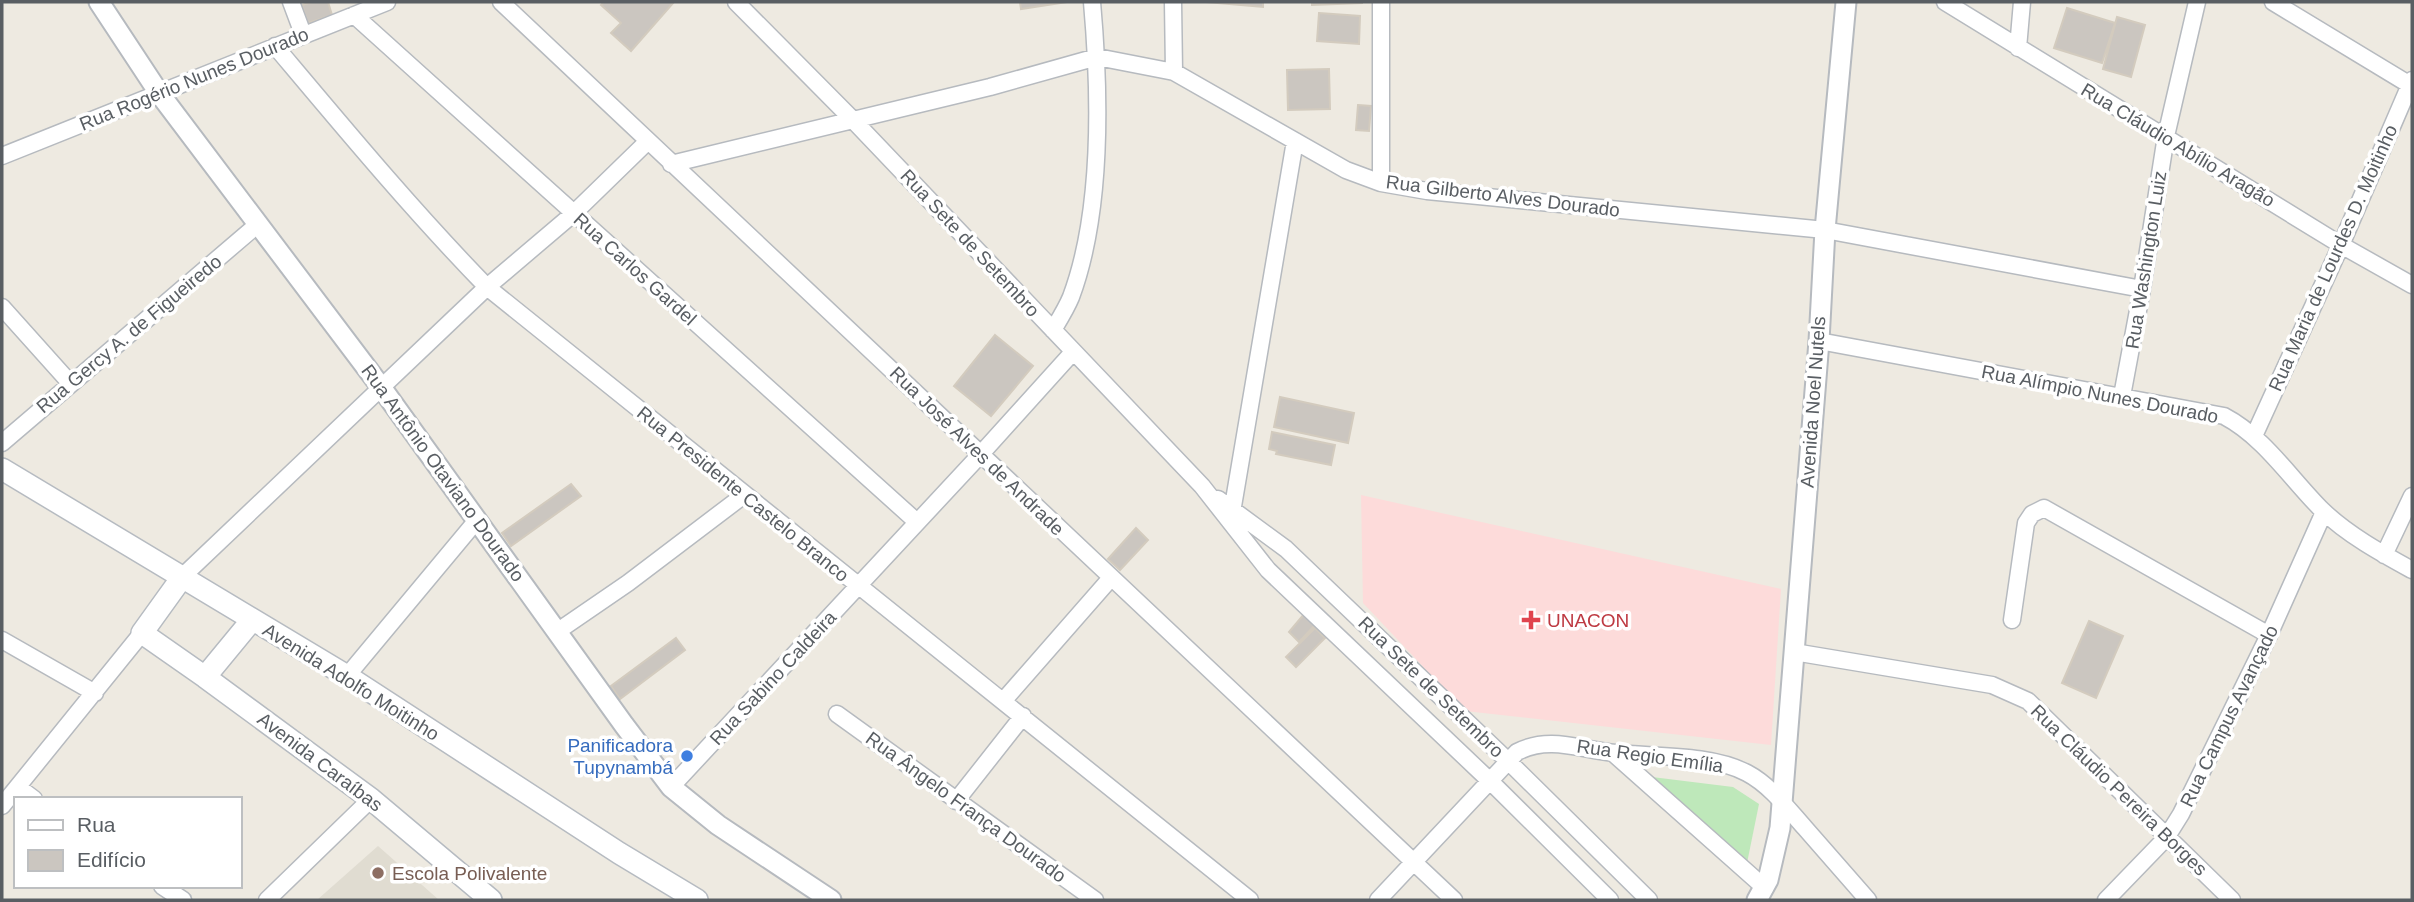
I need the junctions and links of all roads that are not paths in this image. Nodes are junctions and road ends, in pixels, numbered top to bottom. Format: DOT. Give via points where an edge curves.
graph roads {
  1 [pos="99,2"];
  2 [pos="291,2"];
  3 [pos="387,2"];
  4 [pos="500,2"];
  5 [pos="1092,2"];
  6 [pos="1173,2"];
  7 [pos="1381,2"];
  8 [pos="1846,2"];
  9 [pos="1945,2"];
  10 [pos="2022,2"];
  11 [pos="2197,2"];
  12 [pos="2273,2"];
  13 [pos="744,3"];
  14 [pos="354,15"];
  15 [pos="303,34"];
  16 [pos="275,46"];
  17 [pos="2018,48"];
  18 [pos="1097,57"];
  19 [pos="1174,72"];
  20 [pos="2411,83"];
  21 [pos="159,93"];
  22 [pos="853,120"];
  23 [pos="2166,136"];
  24 [pos="1294,141"];
  25 [pos="648,142"];
  26 [pos="2,156"];
  27 [pos="671,164"];
  28 [pos="1381,183"];
  29 [pos="573,214"];
  30 [pos="257,225"];
  31 [pos="1825,230"];
  32 [pos="2342,245"];
  33 [pos="2412,285"];
  34 [pos="487,287"];
  35 [pos="2142,289"];
  36 [pos="2,307"];
  37 [pos="1053,330"];
  38 [pos="1819,341"];
  39 [pos="1073,352"];
  40 [pos="71,384"];
  41 [pos="381,387"];
  42 [pos="2123,396"];
  43 [pos="2254,436"];
  44 [pos="2,443"];
  45 [pos="981,455"];
  46 [pos="2,469"];
  47 [pos="744,495"];
  48 [pos="2412,496"];
  49 [pos="2324,512"];
  50 [pos="1232,516"];
  51 [pos="477,520"];
  52 [pos="917,522"];
  53 [pos="2384,555"];
  54 [pos="2412,569"];
  55 [pos="183,576"];
  56 [pos="1110,579"];
  57 [pos="857,586"];
  58 [pos="251,620"];
  59 [pos="2012,620"];
  60 [pos="558,631"];
  61 [pos="142,633"];
  62 [pos="2269,635"];
  63 [pos="2,640"];
  64 [pos="1794,652"];
  65 [pos="347,676"];
  66 [pos="205,677"];
  67 [pos="95,693"];
  68 [pos="1004,700"];
  69 [pos="836,714"];
  70 [pos="1023,716"];
  71 [pos="1613,753"];
  72 [pos="1508,761"];
  73 [pos="1490,780"];
  74 [pos="18,787"];
  75 [pos="671,787"];
  76 [pos="31,797"];
  77 [pos="371,799"];
  78 [pos="956,800"];
  79 [pos="1782,802"];
  80 [pos="2,806"];
  81 [pos="2166,838"];
  82 [pos="1413,862"];
  83 [pos="165,888"];
  84 [pos="1761,894"];
  85 [pos="183,900"];
  86 [pos="267,900"];
  87 [pos="491,900"];
  88 [pos="697,900"];
  89 [pos="831,900"];
  90 [pos="1095,900"];
  91 [pos="1250,900"];
  92 [pos="1378,900"];
  93 [pos="1454,900"];
  94 [pos="1610,900"];
  95 [pos="1648,900"];
  96 [pos="1868,900"];
  97 [pos="2106,900"];
  98 [pos="2232,900"];
  1 -- 21 [label="street, Rua Antônio Otaviano Dourado"];
  2 -- 15 [label="street"];
  3 -- 14 [label="street, Rua Rogério Nunes Dourado"];
  4 -- 25 [label="street, Rua José Alves de Andrade"];
  5 -- 18 [label="street"];
  6 -- 19 [label="street"];
  7 -- 28 [label="street"];
  8 -- 31 [label="street, Avenida Noel Nutels"];
  9 -- 17 [label="street, Rua Cláudio Abílio Aragão"];
  10 -- 17 [label="street"];
  11 -- 23 [label="street, Rua Washington Luiz"];
  12 -- 20 [label="street"];
  13 -- 22 [label="street, Rua Sete de Setembro"];
  14 -- 15 [label="street, Rua Rogério Nunes Dourado"];
  14 -- 29 [label="street, Rua Carlos Gardel"];
  15 -- 16 [label="street, Rua Rogério Nunes Dourado"];
  16 -- 21 [label="street, Rua Rogério Nunes Dourado"];
  16 -- 34 [label="street, Rua Presidente Castelo Branco" via="380,172"];
  17 -- 23 [label="street, Rua Cláudio Abílio Aragão"];
  18 -- 19 [label="street, Rua Gilberto Alves Dourado"];
  18 -- 22 [label="street, Rua Gilberto Alves Dourado"];
  18 -- 37 [label="street" via="1095,176 1089,216 1070,300"];
  19 -- 24 [label="street, Rua Gilberto Alves Dourado"];
  20 -- 32 [label="street, Rua Maria de Lourdes D. Moitinho"];
  21 -- 26 [label="street, Rua Rogério Nunes Dourado"];
  21 -- 30 [label="street, Rua Antônio Otaviano Dourado"];
  22 -- 27 [label="street, Rua Gilberto Alves Dourado"];
  22 -- 37 [label="street, Rua Sete de Setembro"];
  23 -- 32 [label="street, Rua Cláudio Abílio Aragão"];
  23 -- 35 [label="street, Rua Washington Luiz"];
  24 -- 28 [label="street, Rua Gilberto Alves Dourado" via="1346,170"];
  24 -- 50 [label="street"];
  25 -- 27 [label="street, Rua José Alves de Andrade"];
  25 -- 29 [label="street"];
  27 -- 45 [label="street, Rua José Alves de Andrade"];
  28 -- 31 [label="street, Rua Gilberto Alves Dourado"];
  29 -- 34 [label="street"];
  29 -- 52 [label="street, Rua Carlos Gardel"];
  30 -- 40 [label="street, Rua Gercy A. de Figueiredo"];
  30 -- 41 [label="street, Rua Antônio Otaviano Dourado"];
  31 -- 35 [label="street, Rua Gilberto Alves Dourado"];
  31 -- 38 [label="street, Avenida Noel Nutels"];
  32 -- 33 [label="street, Rua Cláudio Abílio Aragão"];
  32 -- 43 [label="street, Rua Maria de Lourdes D. Moitinho"];
  34 -- 41 [label="street"];
  34 -- 47 [label="street, Rua Presidente Castelo Branco"];
  35 -- 42 [label="street, Rua Washington Luiz"];
  36 -- 40 [label="street"];
  37 -- 39 [label="street, Rua Sete de Setembro"];
  38 -- 42 [label="street, Rua Alímpio Nunes Dourado"];
  38 -- 64 [label="street, Avenida Noel Nutels"];
  39 -- 45 [label="street, Rua Sabino Caldeira"];
  39 -- 50 [label="street, Rua Sete de Setembro"];
  40 -- 44 [label="street, Rua Gercy A. de Figueiredo"];
  41 -- 51 [label="street, Rua Antônio Otaviano Dourado"];
  41 -- 55 [label="street"];
  42 -- 43 [label="street, Rua Alímpio Nunes Dourado" via="2224,416"];
  43 -- 49 [label="street, Rua Alímpio Nunes Dourado"];
  45 -- 52 [label="street, Rua Sabino Caldeira"];
  45 -- 56 [label="street, Rua José Alves de Andrade"];
  46 -- 55 [label="main road, Avenida Adolfo Moitinho"];
  47 -- 57 [label="street, Rua Presidente Castelo Branco"];
  47 -- 60 [label="street"];
  48 -- 53 [label="street"];
  49 -- 53 [label="street, Rua Alímpio Nunes Dourado"];
  49 -- 62 [label="street, Rua Campus Avançado"];
  50 -- 72 [label="street, Rua Sete de Setembro" via="1286,548"];
  50 -- 73 [label="street, Rua Sete de Setembro" via="1268,570"];
  51 -- 60 [label="street, Rua Antônio Otaviano Dourado"];
  51 -- 65 [label="street"];
  52 -- 57 [label="street, Rua Sabino Caldeira"];
  53 -- 54 [label="street, Rua Alímpio Nunes Dourado"];
  55 -- 58 [label="main road, Avenida Adolfo Moitinho"];
  55 -- 61 [label="main road"];
  56 -- 68 [label="street"];
  56 -- 82 [label="street, Rua José Alves de Andrade"];
  57 -- 68 [label="street, Rua Presidente Castelo Branco"];
  57 -- 75 [label="street, Rua Sabino Caldeira"];
  58 -- 65 [label="main road, Avenida Adolfo Moitinho"];
  58 -- 66 [label="main road"];
  59 -- 62 [label="street" via="2026,523 2032,513 2044,508"];
  60 -- 75 [label="street, Rua Antônio Otaviano Dourado"];
  61 -- 66 [label="main road, Avenida Caraíbas"];
  61 -- 67 [label="street"];
  62 -- 81 [label="street, Rua Campus Avançado" via="2207,765"];
  63 -- 67 [label="street"];
  64 -- 79 [label="street, Avenida Noel Nutels"];
  64 -- 81 [label="street, Rua Cláudio Pereira Borges" via="2007,690 2028,701"];
  65 -- 88 [label="main road, Avenida Adolfo Moitinho"];
  66 -- 77 [label="main road, Avenida Caraíbas"];
  67 -- 74 [label="street"];
  68 -- 70 [label="street, Rua Presidente Castelo Branco"];
  69 -- 78 [label="street, Rua Ângelo França Dourado"];
  70 -- 78 [label="street"];
  70 -- 91 [label="street, Rua Presidente Castelo Branco"];
  71 -- 72 [label="street, Rua Regio Emília" via="1544,743 1529,746"];
  71 -- 79 [label="street, Rua Regio Emília" via="1725,765 1747,773"];
  71 -- 84 [label="street"];
  72 -- 73 [label="street, Rua Regio Emília"];
  72 -- 95 [label="street, Rua Sete de Setembro"];
  73 -- 82 [label="street, Rua Regio Emília"];
  73 -- 94 [label="street, Rua Sete de Setembro"];
  74 -- 76 [label="street"];
  74 -- 80 [label="street"];
  75 -- 89 [label="street, Rua Antônio Otaviano Dourado"];
  77 -- 86 [label="street"];
  77 -- 87 [label="main road, Avenida Caraíbas"];
  78 -- 90 [label="street, Rua Ângelo França Dourado"];
  79 -- 84 [label="street, Avenida Noel Nutels" via="1775,858"];
  79 -- 96 [label="street, Rua Regio Emília"];
  81 -- 97 [label="street, Rua Campus Avançado"];
  81 -- 98 [label="street, Rua Cláudio Pereira Borges"];
  82 -- 92 [label="street, Rua Regio Emília"];
  82 -- 93 [label="street, Rua José Alves de Andrade"];
  83 -- 85 [label="street"];
}
